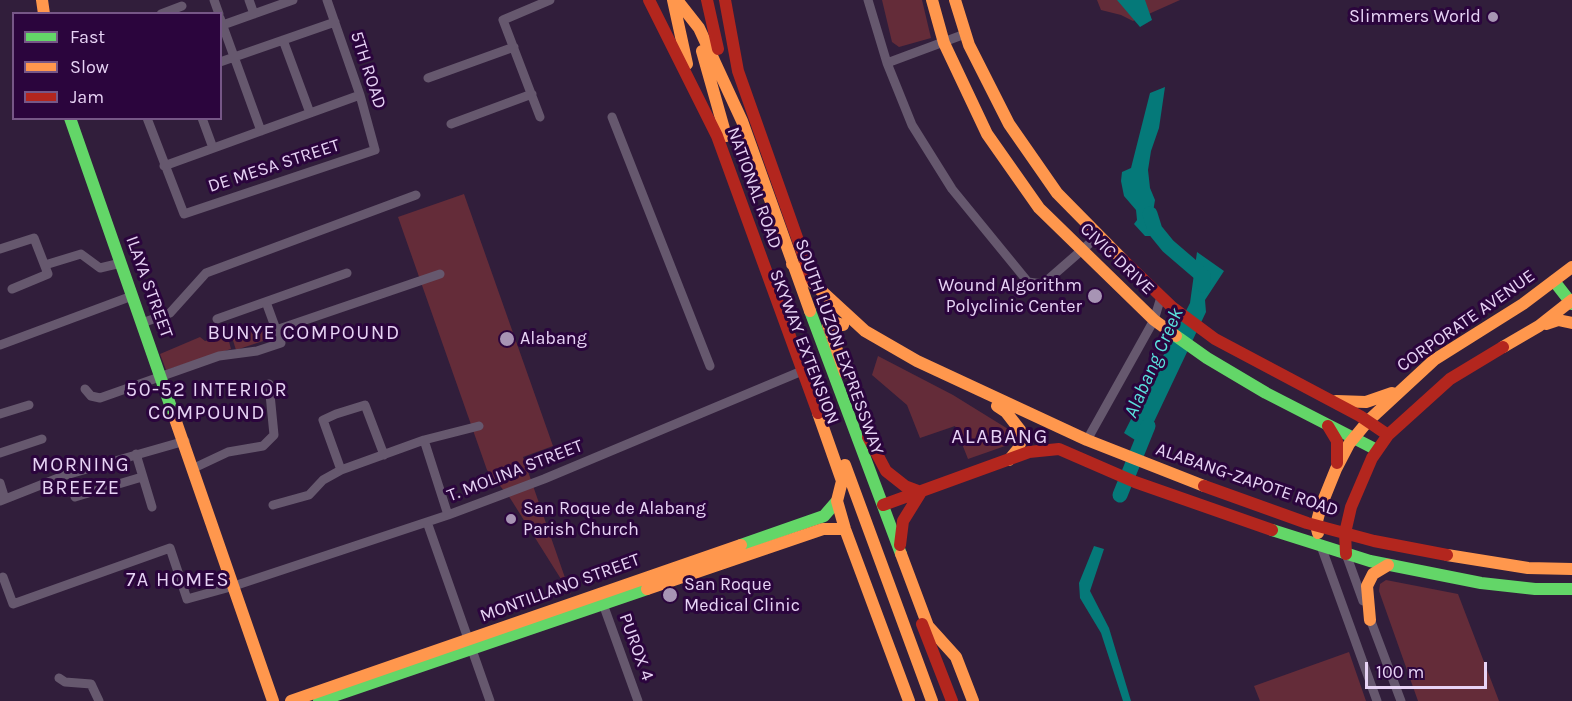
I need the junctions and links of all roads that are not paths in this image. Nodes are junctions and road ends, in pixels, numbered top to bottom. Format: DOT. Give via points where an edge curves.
graph roads {
  1 [pos="249,0"];
  2 [pos="293,0"];
  3 [pos="327,0"];
  4 [pos="550,0"];
  5 [pos="649,0"];
  6 [pos="708,0"];
  7 [pos="723,0"];
  8 [pos="868,0"];
  9 [pos="932,0"];
  10 [pos="955,0"];
  11 [pos="278,2"];
  12 [pos="681,2"];
  13 [pos="182,7"];
  14 [pos="167,12"];
  15 [pos="254,14"];
  16 [pos="660,21"];
  17 [pos="335,22"];
  18 [pos="222,23"];
  19 [pos="222,25"];
  20 [pos="965,34"];
  21 [pos="283,40"];
  22 [pos="945,43"];
  23 [pos="514,47"];
  24 [pos="235,57"];
  25 [pos="222,61"];
  26 [pos="888,63"];
  27 [pos="428,78"];
  28 [pos="532,94"];
  29 [pos="360,95"];
  30 [pos="310,114"];
  31 [pos="540,117"];
  32 [pos="612,117"];
  33 [pos="71,120"];
  34 [pos="148,120"];
  35 [pos="203,120"];
  36 [pos="742,121"];
  37 [pos="451,124"];
  38 [pos="261,131"];
  39 [pos="717,136"];
  40 [pos="213,148"];
  41 [pos="751,148"];
  42 [pos="375,150"];
  43 [pos="164,166"];
  44 [pos="416,195"];
  45 [pos="1098,236"];
  46 [pos="0,249"];
  47 [pos="1081,251"];
  48 [pos="121,263"];
  49 [pos="792,264"];
  50 [pos="45,265"];
  51 [pos="1572,267"];
  52 [pos="347,273"];
  53 [pos="440,274"];
  54 [pos="1554,281"];
  55 [pos="12,289"];
  56 [pos="132,296"];
  57 [pos="1161,297"];
  58 [pos="807,301"];
  59 [pos="267,302"];
  60 [pos="1571,302"];
  61 [pos="217,319"];
  62 [pos="1154,320"];
  63 [pos="142,323"];
  64 [pos="1572,323"];
  65 [pos="843,325"];
  66 [pos="1539,326"];
  67 [pos="276,330"];
  68 [pos="865,331"];
  69 [pos="20,338"];
  70 [pos="0,340"];
  71 [pos="0,345"];
  72 [pos="710,366"];
  73 [pos="802,371"];
  74 [pos="161,377"];
  75 [pos="269,384"];
  76 [pos="1406,384"];
  77 [pos="967,386"];
  78 [pos="85,389"];
  79 [pos="1329,399"];
  80 [pos="29,405"];
  81 [pos="0,414"];
  82 [pos="1368,421"];
  83 [pos="1325,423"];
  84 [pos="479,426"];
  85 [pos="1388,435"];
  86 [pos="1354,438"];
  87 [pos="42,439"];
  88 [pos="424,440"];
  89 [pos="1087,440"];
  90 [pos="185,441"];
  91 [pos="1377,450"];
  92 [pos="0,453"];
  93 [pos="136,454"];
  94 [pos="384,455"];
  95 [pos="1009,460"];
  96 [pos="194,468"];
  97 [pos="1336,469"];
  98 [pos="341,470"];
  99 [pos="142,477"];
  100 [pos="842,481"];
  101 [pos="0,483"];
  102 [pos="921,492"];
  103 [pos="75,497"];
  104 [pos="3,500"];
  105 [pos="837,501"];
  106 [pos="273,505"];
  107 [pos="883,505"];
  108 [pos="152,507"];
  109 [pos="448,515"];
  110 [pos="427,522"];
  111 [pos="826,522"];
  112 [pos="1316,525"];
  113 [pos="845,530"];
  114 [pos="1345,533"];
  115 [pos="1321,546"];
  116 [pos="901,553"];
  117 [pos="1346,554"];
  118 [pos="1388,565"];
  119 [pos="1572,569"];
  120 [pos="3,577"];
  121 [pos="234,586"];
  122 [pos="1572,589"];
  123 [pos="597,602"];
  124 [pos="1370,620"];
  125 [pos="928,626"];
  126 [pos="469,645"];
  127 [pos="956,657"];
  128 [pos="59,678"];
  129 [pos="99,701"];
  130 [pos="273,701"];
  131 [pos="291,701"];
  132 [pos="319,701"];
  133 [pos="490,701"];
  134 [pos="638,701"];
  135 [pos="909,701"];
  136 [pos="917,701"];
  137 [pos="933,701"];
  138 [pos="952,701"];
  139 [pos="965,701"];
  140 [pos="973,701"];
  141 [pos="1377,701"];
  142 [pos="1401,701"];
  1 -- 15 [label="street"];
  2 -- 11 [label="street"];
  3 -- 17 [label="street, 5TH ROAD"];
  4 -- 23 [label="street" via="503,20"];
  5 -- 16 [label="main road, NATIONAL ROAD"];
  6 -- 138 [label="main road, SOUTH LUZON EXPRESSWAY" via="739,125"];
  7 -- 36 [label="main road" via="728,63"];
  7 -- 139 [label="main road, SKYWAY EXTENSION" via="738,71 898,524"];
  8 -- 26 [label="street"];
  9 -- 22 [label="main road, CIVIC DRIVE"];
  10 -- 20 [label="main road, CIVIC DRIVE"];
  11 -- 15 [label="street"];
  12 -- 16 [label="main road"];
  12 -- 36 [label="main road, NATIONAL ROAD" via="699,28"];
  12 -- 136 [label="main road, SKYWAY EXTENSION" via="689,72 720,174"];
  12 -- 137 [label="main road, SOUTH LUZON EXPRESSWAY" via="696,27 742,183"];
  13 -- 14 [label="street"];
  15 -- 18 [label="street"];
  16 -- 39 [label="main road, NATIONAL ROAD"];
  17 -- 21 [label="street"];
  17 -- 29 [label="street, 5TH ROAD"];
  19 -- 24 [label="street"];
  20 -- 22 [label="street"];
  20 -- 45 [label="main road, CIVIC DRIVE" via="995,99 1028,155"];
  21 -- 24 [label="street"];
  21 -- 30 [label="street"];
  22 -- 26 [label="street"];
  22 -- 47 [label="main road, CIVIC DRIVE" via="972,106 1009,167 1039,207"];
  23 -- 27 [label="street"];
  23 -- 28 [label="street"];
  24 -- 25 [label="street"];
  24 -- 38 [label="street"];
  26 -- 47 [label="street" via="912,125 952,189 1028,282 1043,284"];
  28 -- 31 [label="street"];
  28 -- 37 [label="street"];
  29 -- 30 [label="street"];
  29 -- 42 [label="street, 5TH ROAD"];
  30 -- 38 [label="street"];
  32 -- 72 [label="street"];
  33 -- 48 [label="main road, ILAYA STREET"];
  34 -- 43 [label="street"];
  35 -- 40 [label="street"];
  36 -- 41 [label="main road, NATIONAL ROAD"];
  38 -- 40 [label="street"];
  39 -- 41 [label="main road" via="730,127"];
  39 -- 73 [label="main road, NATIONAL ROAD"];
  40 -- 43 [label="street"];
  41 -- 49 [label="main road, NATIONAL ROAD"];
  42 -- 43 [label="street, DE MESA STREET" via="184,214"];
  44 -- 63 [label="street" via="206,273 170,313"];
  45 -- 47 [label="street"];
  45 -- 57 [label="main road, CIVIC DRIVE"];
  46 -- 50 [label="street" via="34,238"];
  47 -- 62 [label="main road, CIVIC DRIVE"];
  48 -- 50 [label="street" via="100,268 81,254"];
  48 -- 56 [label="main road, ILAYA STREET"];
  49 -- 58 [label="main road, NATIONAL ROAD"];
  49 -- 68 [label="main road, ALABANG-ZAPOTE ROAD"];
  50 -- 55 [label="street" via="48,274"];
  51 -- 54 [label="main road, CORPORATE AVENUE"];
  52 -- 59 [label="street"];
  53 -- 67 [label="street"];
  54 -- 60 [label="main road"];
  54 -- 76 [label="main road, CORPORATE AVENUE" via="1434,360"];
  56 -- 63 [label="main road, ILAYA STREET"];
  56 -- 69 [label="street"];
  57 -- 62 [label="street"];
  57 -- 79 [label="main road, CIVIC DRIVE" via="1215,339"];
  58 -- 65 [label="main road, ALABANG-ZAPOTE ROAD"];
  58 -- 107 [label="main road, NATIONAL ROAD"];
  59 -- 61 [label="street"];
  59 -- 67 [label="street"];
  60 -- 66 [label="main road"];
  62 -- 83 [label="main road, CIVIC DRIVE" via="1207,358"];
  62 -- 89 [label="street"];
  63 -- 74 [label="main road, ILAYA STREET"];
  64 -- 66 [label="main road" via="1558,320"];
  65 -- 68 [label="main road, ALABANG-ZAPOTE ROAD"];
  65 -- 102 [label="main road" via="828,325 872,447 886,471 905,486"];
  66 -- 85 [label="main road" via="1450,379"];
  67 -- 74 [label="street" via="281,344 219,356"];
  68 -- 77 [label="main road, ALABANG-ZAPOTE ROAD"];
  69 -- 70 [label="street" via="13,335"];
  69 -- 71 [label="street"];
  73 -- 100 [label="main road, NATIONAL ROAD"];
  73 -- 109 [label="street, T. MOLINA STREET"];
  74 -- 78 [label="street" via="96,399"];
  74 -- 90 [label="main road, ILAYA STREET"];
  75 -- 96 [label="street" via="274,435 263,446 228,452"];
  76 -- 79 [label="main road" via="1366,402"];
  76 -- 82 [label="main road, CORPORATE AVENUE"];
  77 -- 89 [label="main road, ALABANG-ZAPOTE ROAD"];
  77 -- 95 [label="main road" via="1006,412 1020,430 1018,449"];
  79 -- 82 [label="main road, CIVIC DRIVE"];
  80 -- 81 [label="street"];
  82 -- 85 [label="main road, CIVIC DRIVE"];
  82 -- 86 [label="main road, CORPORATE AVENUE"];
  83 -- 86 [label="main road, CIVIC DRIVE"];
  83 -- 97 [label="main road" via="1337,441"];
  84 -- 88 [label="street"];
  85 -- 91 [label="main road"];
  86 -- 91 [label="main road, CIVIC DRIVE"];
  86 -- 97 [label="main road, CORPORATE AVENUE"];
  87 -- 92 [label="street"];
  88 -- 94 [label="street"];
  88 -- 109 [label="street"];
  89 -- 112 [label="main road, ALABANG-ZAPOTE ROAD"];
  90 -- 93 [label="street"];
  90 -- 96 [label="main road, ILAYA STREET"];
  91 -- 114 [label="main road" via="1357,491"];
  93 -- 99 [label="street"];
  93 -- 104 [label="street" via="66,475"];
  94 -- 98 [label="street"];
  94 -- 98 [label="street" via="365,405 336,414 323,420"];
  95 -- 102 [label="main road"];
  95 -- 115 [label="main road" via="1040,449 1059,449 1135,482"];
  96 -- 121 [label="main road, ILAYA STREET"];
  97 -- 112 [label="main road, CORPORATE AVENUE"];
  98 -- 106 [label="street" via="323,480 309,495"];
  99 -- 103 [label="street"];
  99 -- 108 [label="street"];
  100 -- 105 [label="main road"];
  100 -- 125 [label="main road, NATIONAL ROAD" via="906,646 923,646 929,639"];
  101 -- 104 [label="street"];
  102 -- 107 [label="main road"];
  102 -- 116 [label="main road" via="903,521"];
  105 -- 111 [label="main road"];
  105 -- 113 [label="main road"];
  107 -- 116 [label="main road, NATIONAL ROAD"];
  109 -- 110 [label="street, T. MOLINA STREET"];
  110 -- 121 [label="street, T. MOLINA STREET"];
  110 -- 126 [label="street"];
  111 -- 113 [label="main road, MONTILLANO STREET"];
  111 -- 123 [label="main road, MONTILLANO STREET"];
  112 -- 114 [label="main road, ALABANG-ZAPOTE ROAD"];
  112 -- 115 [label="main road"];
  113 -- 135 [label="main road"];
  114 -- 117 [label="main road"];
  114 -- 119 [label="main road, ALABANG-ZAPOTE ROAD" via="1431,554 1528,568"];
  115 -- 117 [label="main road"];
  115 -- 141 [label="street"];
  116 -- 125 [label="main road, NATIONAL ROAD"];
  117 -- 118 [label="main road"];
  117 -- 124 [label="street"];
  118 -- 122 [label="main road" via="1481,583"];
  118 -- 124 [label="main road" via="1373,574 1367,586"];
  120 -- 121 [label="street, T. MOLINA STREET" via="13,604 170,548 187,599"];
  121 -- 130 [label="main road, ILAYA STREET"];
  123 -- 126 [label="main road, MONTILLANO STREET"];
  123 -- 134 [label="street, PUROX 4"];
  124 -- 142 [label="street"];
  125 -- 127 [label="main road, NATIONAL ROAD"];
  126 -- 131 [label="main road, MONTILLANO STREET"];
  126 -- 132 [label="main road, MONTILLANO STREET"];
  126 -- 133 [label="street"];
  127 -- 137 [label="main road" via="948,688"];
  127 -- 140 [label="main road"];
  128 -- 129 [label="street" via="91,684"];
}
